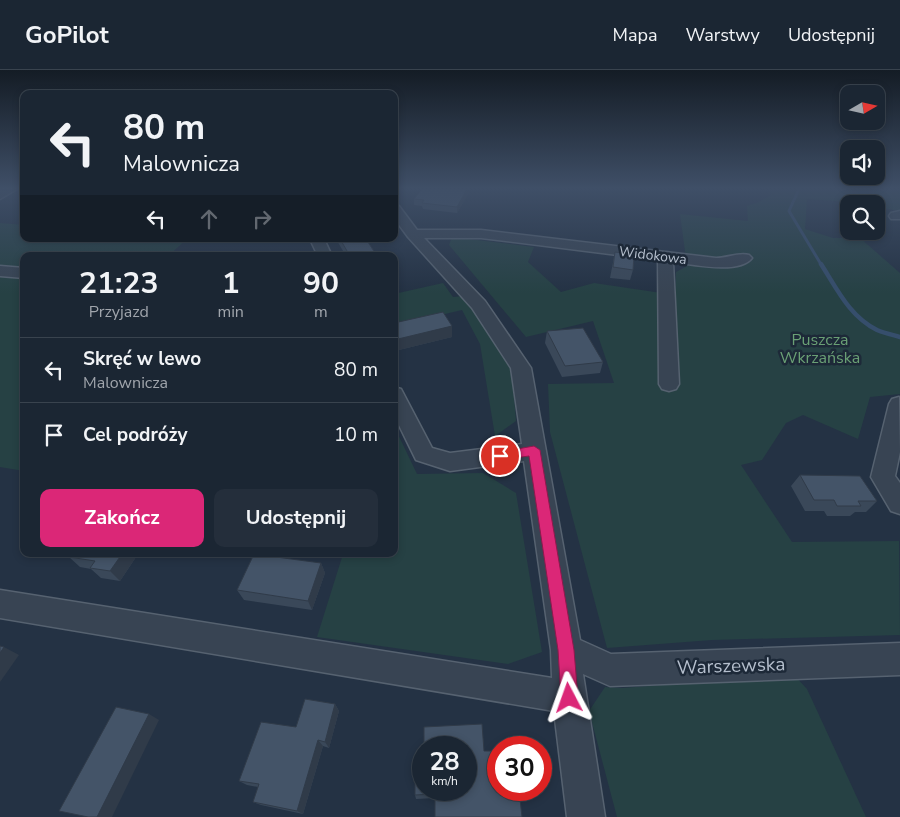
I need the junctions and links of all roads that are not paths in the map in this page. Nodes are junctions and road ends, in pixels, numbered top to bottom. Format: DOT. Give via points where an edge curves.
graph roads {
  1 [pos="405,224"];
  2 [pos="412,224"];
  3 [pos="665,257"];
  4 [pos="744,258"];
  5 [pos="0,271"];
  6 [pos="20,273"];
  7 [pos="669,384"];
  8 [pos="398,402"];
  9 [pos="899,404"];
  10 [pos="534,450"];
  11 [pos="900,504"];
  12 [pos="0,604"];
  13 [pos="566,650"];
  14 [pos="900,659"];
  15 [pos="569,698"];
  16 [pos="586,817"];
  1 -- 10 [label="street" via="479,305 521,368"];
  2 -- 3 [label="street, Widokowa" via="435,232 481,234"];
  3 -- 4 [label="street, Widokowa" via="727,264"];
  3 -- 7 [label="street"];
  5 -- 6 [label="street"];
  8 -- 10 [label="street" via="424,454 450,462"];
  9 -- 11 [label="street" via="883,477"];
  10 -- 13 [label="street"];
  12 -- 15 [label="street"];
  13 -- 14 [label="street, Warszewska" via="610,670"];
  13 -- 15 [label="street"];
  15 -- 16 [label="street"];
}
